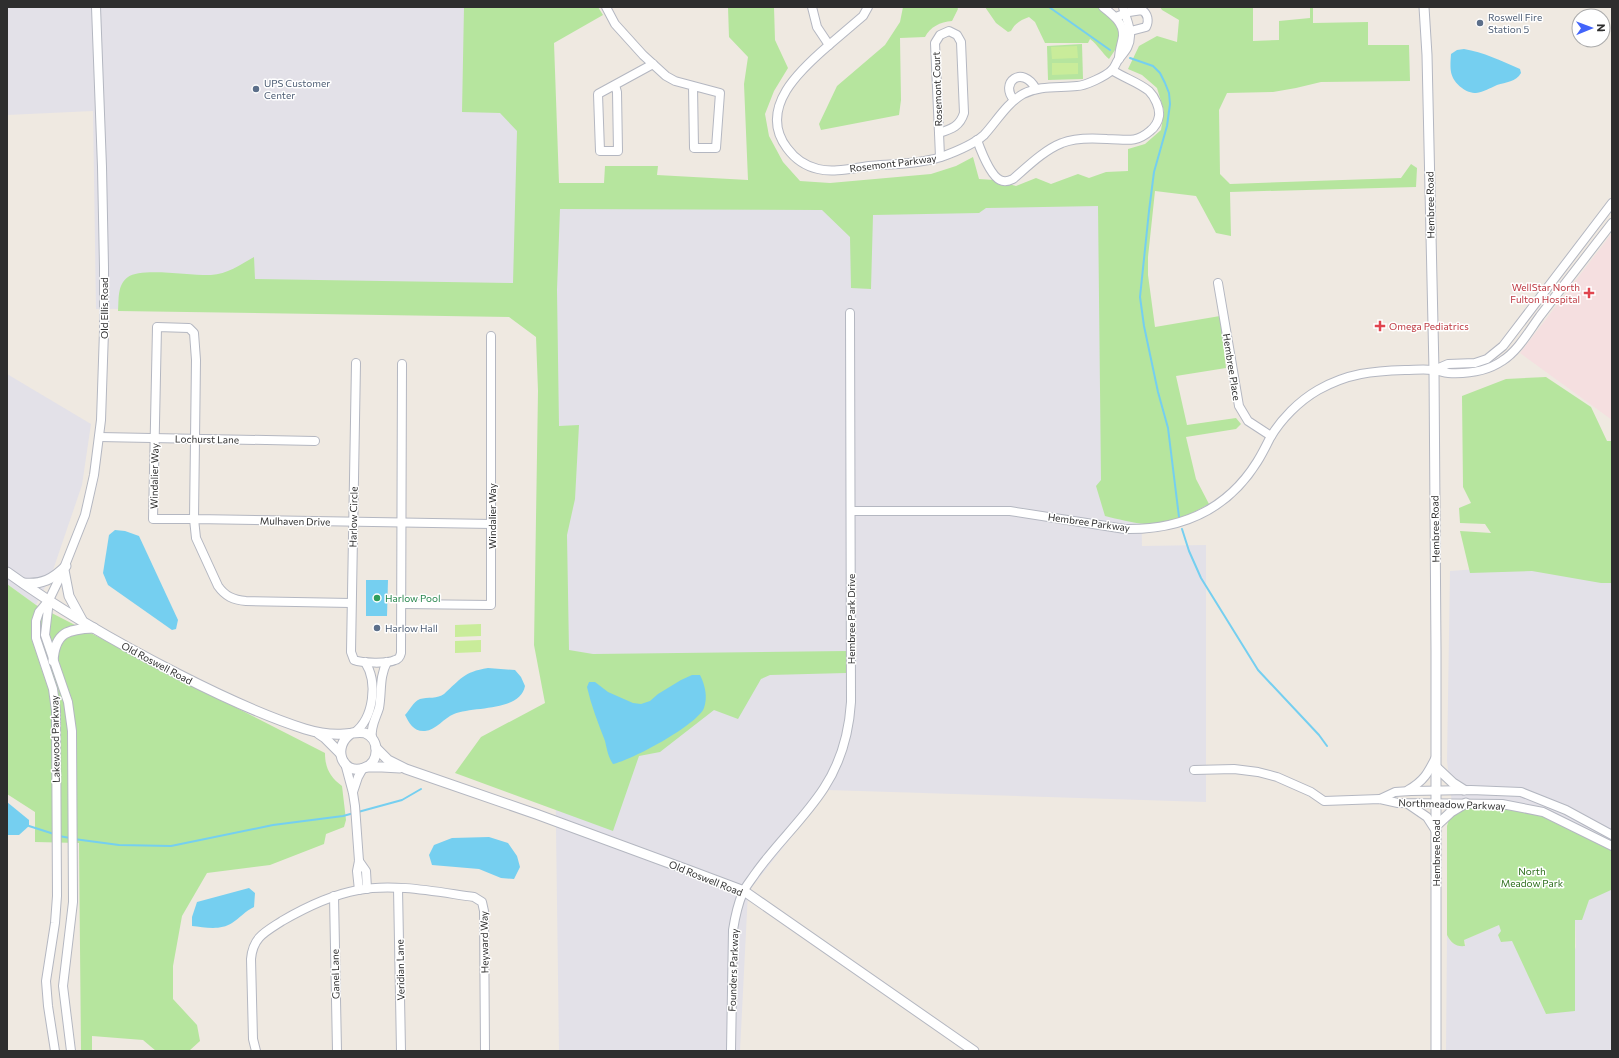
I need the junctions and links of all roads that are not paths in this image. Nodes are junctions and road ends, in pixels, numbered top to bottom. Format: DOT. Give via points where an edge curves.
graph roads {
  1 [pos="96,7"];
  2 [pos="606,7"];
  3 [pos="812,7"];
  4 [pos="868,7"];
  5 [pos="1104,7"];
  6 [pos="1424,7"];
  7 [pos="1124,10"];
  8 [pos="1116,17"];
  9 [pos="1126,32"];
  10 [pos="829,45"];
  11 [pos="653,64"];
  12 [pos="1112,70"];
  13 [pos="615,85"];
  14 [pos="693,86"];
  15 [pos="1036,89"];
  16 [pos="1014,100"];
  17 [pos="939,132"];
  18 [pos="977,140"];
  19 [pos="940,157"];
  20 [pos="1612,203"];
  21 [pos="1612,222"];
  22 [pos="1218,283"];
  23 [pos="1551,284"];
  24 [pos="1560,291"];
  25 [pos="850,314"];
  26 [pos="491,336"];
  27 [pos="356,363"];
  28 [pos="402,364"];
  29 [pos="1434,370"];
  30 [pos="1271,436"];
  31 [pos="99,437"];
  32 [pos="155,439"];
  33 [pos="194,439"];
  34 [pos="315,441"];
  35 [pos="851,511"];
  36 [pos="194,520"];
  37 [pos="353,522"];
  38 [pos="402,523"];
  39 [pos="492,524"];
  40 [pos="65,568"];
  41 [pos="7,572"];
  42 [pos="22,583"];
  43 [pos="49,600"];
  44 [pos="351,602"];
  45 [pos="402,604"];
  46 [pos="85,622"];
  47 [pos="94,628"];
  48 [pos="53,661"];
  49 [pos="365,662"];
  50 [pos="387,662"];
  51 [pos="318,733"];
  52 [pos="353,733"];
  53 [pos="372,738"];
  54 [pos="376,748"];
  55 [pos="340,753"];
  56 [pos="1436,757"];
  57 [pos="345,763"];
  58 [pos="1436,767"];
  59 [pos="365,768"];
  60 [pos="406,769"];
  61 [pos="1194,770"];
  62 [pos="1464,790"];
  63 [pos="1406,791"];
  64 [pos="1436,791"];
  65 [pos="353,793"];
  66 [pos="1380,799"];
  67 [pos="1436,803"];
  68 [pos="1407,804"];
  69 [pos="1466,804"];
  70 [pos="1437,828"];
  71 [pos="1612,835"];
  72 [pos="1612,846"];
  73 [pos="398,888"];
  74 [pos="363,889"];
  75 [pos="744,891"];
  76 [pos="334,896"];
  77 [pos="55,1051"];
  78 [pos="71,1051"];
  79 [pos="256,1051"];
  80 [pos="336,1051"];
  81 [pos="401,1051"];
  82 [pos="485,1051"];
  83 [pos="731,1051"];
  84 [pos="974,1051"];
  85 [pos="1436,1051"];
  1 -- 31 [label="street, Old Ellis Road" via="104,267 104,363"];
  2 -- 11 [label="street" via="615,24"];
  3 -- 10 [label="street" via="817,27"];
  4 -- 10 [label="street, Rosemont Parkway" via="863,16"];
  5 -- 8 [label="street"];
  6 -- 29 [label="street, Hembree Road"];
  7 -- 8 [label="street"];
  7 -- 9 [label="street"];
  7 -- 9 [label="street" via="1142,10 1148,19 1143,29"];
  8 -- 9 [label="street"];
  9 -- 12 [label="street, Rosemont Parkway" via="1119,49 1119,59"];
  10 -- 19 [label="street, Rosemont Parkway" via="798,73 785,90 780,102 777,116 779,131 792,155 809,166 830,170 924,161"];
  11 -- 13 [label="street"];
  11 -- 14 [label="street" via="675,81"];
  12 -- 15 [label="street, Rosemont Parkway" via="1084,85"];
  12 -- 18 [label="street" via="1150,92 1157,106 1157,123 1140,138 1063,142 1053,147 1013,180 1007,181 1000,180 994,175"];
  13 -- 13 [label="street" via="598,94 600,151 618,151"];
  14 -- 14 [label="street" via="720,93 716,148 694,148"];
  15 -- 16 [label="street, Rosemont Parkway"];
  15 -- 16 [label="street" via="1028,78 1016,78 1009,88"];
  16 -- 18 [label="street, Rosemont Parkway"];
  17 -- 17 [label="street, Rosemont Court" via="935,44 940,35 949,31 957,35 961,42 964,113 957,126"];
  17 -- 19 [label="street, Rosemont Court"];
  18 -- 19 [label="street, Rosemont Parkway"];
  20 -- 23 [label="street"];
  21 -- 24 [label="street"];
  22 -- 30 [label="street, Hembree Place" via="1239,406 1248,421"];
  23 -- 24 [label="street"];
  23 -- 29 [label="street" via="1496,353 1475,363 1448,364"];
  24 -- 29 [label="street" via="1504,360 1491,368 1478,371 1447,373"];
  25 -- 35 [label="street, Hembree Park Drive"];
  26 -- 39 [label="street, Windalier Way"];
  27 -- 37 [label="street, Harlow Circle"];
  28 -- 38 [label="street"];
  29 -- 30 [label="street, Hembree Parkway" via="1374,371 1337,381 1317,390 1300,403"];
  29 -- 56 [label="street, Hembree Road"];
  30 -- 35 [label="street, Hembree Parkway" via="1251,472 1227,498 1197,516 1164,527 1125,528 1010,511"];
  31 -- 32 [label="street, Lochurst Lane"];
  31 -- 40 [label="street, Old Ellis Road" via="89,502"];
  32 -- 33 [label="street, Lochurst Lane"];
  32 -- 33 [label="street, Windalier Way" via="157,327 189,328 194,332"];
  32 -- 36 [label="street, Windalier Way" via="153,519"];
  33 -- 34 [label="street, Lochurst Lane"];
  33 -- 36 [label="street"];
  35 -- 75 [label="street, Hembree Park Drive" via="851,702 846,742 824,788 768,856"];
  36 -- 37 [label="street, Mulhaven Drive"];
  36 -- 44 [label="street" via="198,545 218,586 227,596 246,601"];
  37 -- 38 [label="street, Mulhaven Drive"];
  37 -- 44 [label="street, Harlow Circle"];
  38 -- 39 [label="street, Mulhaven Drive"];
  38 -- 45 [label="street"];
  39 -- 45 [label="street, Windalier Way" via="491,606"];
  40 -- 42 [label="street" via="50,580 35,584"];
  40 -- 43 [label="street, Old Ellis Road"];
  40 -- 46 [label="street" via="69,596"];
  41 -- 42 [label="street, Old Roswell Road"];
  42 -- 43 [label="street, Old Roswell Road"];
  43 -- 46 [label="street, Old Roswell Road"];
  43 -- 48 [label="street, Lakewood Parkway" via="45,630"];
  43 -- 77 [label="street, Lakewood Parkway" via="39,612 36,631 53,689 56,711 57,896 46,981"];
  44 -- 49 [label="street, Harlow Circle" via="351,652 354,660"];
  45 -- 50 [label="street" via="401,653 397,660"];
  46 -- 47 [label="street, Old Roswell Road"];
  47 -- 48 [label="street" via="62,635 55,646"];
  47 -- 51 [label="street, Old Roswell Road" via="212,691 257,712"];
  48 -- 78 [label="street, Lakewood Parkway" via="68,702 72,731 73,902 63,986"];
  49 -- 50 [label="street"];
  49 -- 52 [label="street" via="371,676 370,705 366,719"];
  50 -- 53 [label="street" via="383,672 379,705 372,726"];
  51 -- 52 [label="street, Old Roswell Road"];
  51 -- 55 [label="street, Old Roswell Road"];
  52 -- 53 [label="street, Old Roswell Road" via="364,733"];
  52 -- 55 [label="street" via="342,741"];
  53 -- 54 [label="street, Old Roswell Road"];
  54 -- 59 [label="street" via="373,761"];
  54 -- 60 [label="street, Old Roswell Road" via="388,760"];
  55 -- 57 [label="street, Old Roswell Road"];
  56 -- 58 [label="street, Hembree Road"];
  56 -- 63 [label="street" via="1421,782"];
  57 -- 59 [label="street, Old Roswell Road" via="354,768"];
  57 -- 65 [label="street"];
  58 -- 62 [label="street"];
  58 -- 64 [label="street, Hembree Road"];
  59 -- 60 [label="street, Old Roswell Road" via="382,766"];
  59 -- 65 [label="street" via="357,779"];
  60 -- 75 [label="street, Old Roswell Road"];
  61 -- 66 [label="street, Northmeadow Parkway" via="1234,769 1258,772 1277,777 1311,792 1324,801"];
  62 -- 64 [label="street, Northmeadow Parkway"];
  62 -- 71 [label="street, Northmeadow Parkway" via="1521,792 1566,810"];
  63 -- 64 [label="street, Northmeadow Parkway"];
  63 -- 66 [label="street, Northmeadow Parkway" via="1395,792"];
  64 -- 67 [label="street, Hembree Road"];
  65 -- 74 [label="street" via="359,861 366,871"];
  66 -- 68 [label="street, Northmeadow Parkway"];
  67 -- 68 [label="street, Northmeadow Parkway"];
  67 -- 69 [label="street, Northmeadow Parkway"];
  67 -- 70 [label="street, Hembree Road"];
  68 -- 70 [label="street" via="1427,817"];
  69 -- 70 [label="street" via="1451,812"];
  69 -- 72 [label="street, Northmeadow Parkway" via="1502,804 1543,812"];
  70 -- 85 [label="street, Hembree Road"];
  73 -- 74 [label="street, Heyward Way"];
  73 -- 81 [label="street, Veridian Lane"];
  73 -- 82 [label="street, Heyward Way" via="474,897 482,902"];
  74 -- 76 [label="street, Heyward Way"];
  75 -- 83 [label="street, Founders Parkway" via="733,930"];
  75 -- 84 [label="street, Old Roswell Road"];
  76 -- 79 [label="street, Heyward Way" via="299,911 256,940 251,959 253,1039"];
  76 -- 80 [label="street, Ganel Lane"];
}
